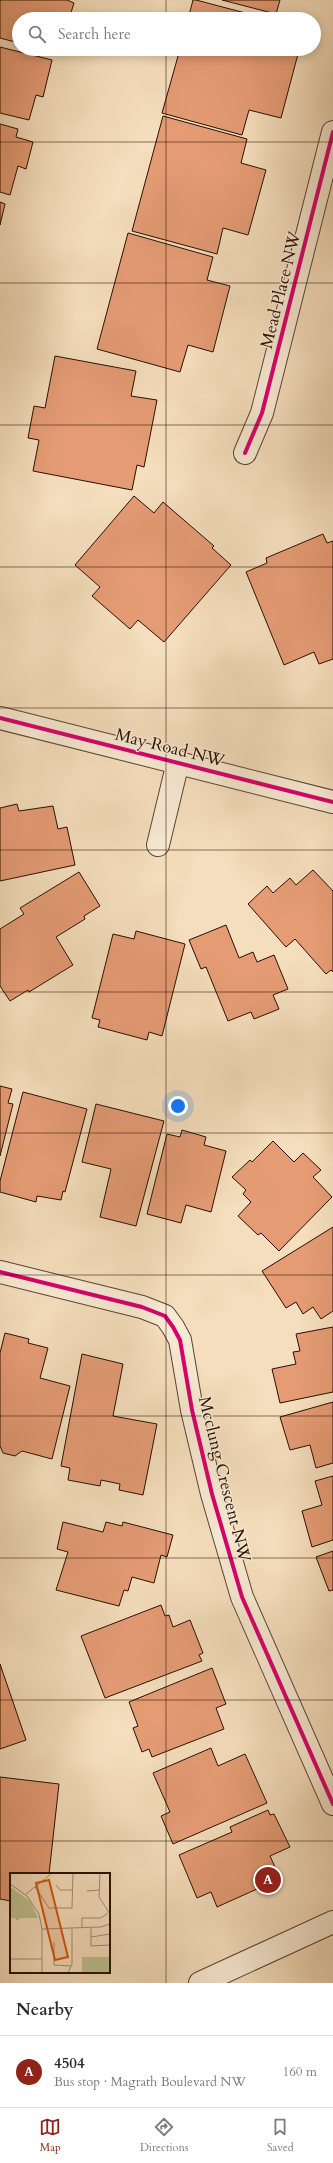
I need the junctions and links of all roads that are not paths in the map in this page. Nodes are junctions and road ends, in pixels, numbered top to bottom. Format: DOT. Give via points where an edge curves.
graph roads {
  1 [pos="333,132"];
  2 [pos="245,453"];
  3 [pos="0,718"];
  4 [pos="178,762"];
  5 [pos="333,802"];
  6 [pos="158,845"];
  7 [pos="0,1272"];
  8 [pos="333,1804"];
  9 [pos="333,1922"];
  10 [pos="200,1983"];
  1 -- 2 [label="street, Mead Place NW" via="262,413"];
  3 -- 4 [label="street, May Road NW"];
  4 -- 5 [label="street, May Road NW"];
  4 -- 6 [label="street"];
  7 -- 8 [label="street, Mcclung Crescent NW" via="142,1307 165,1316 173,1327 180,1340 192,1410 212,1494 242,1597"];
  9 -- 10 [label="street"];
}
